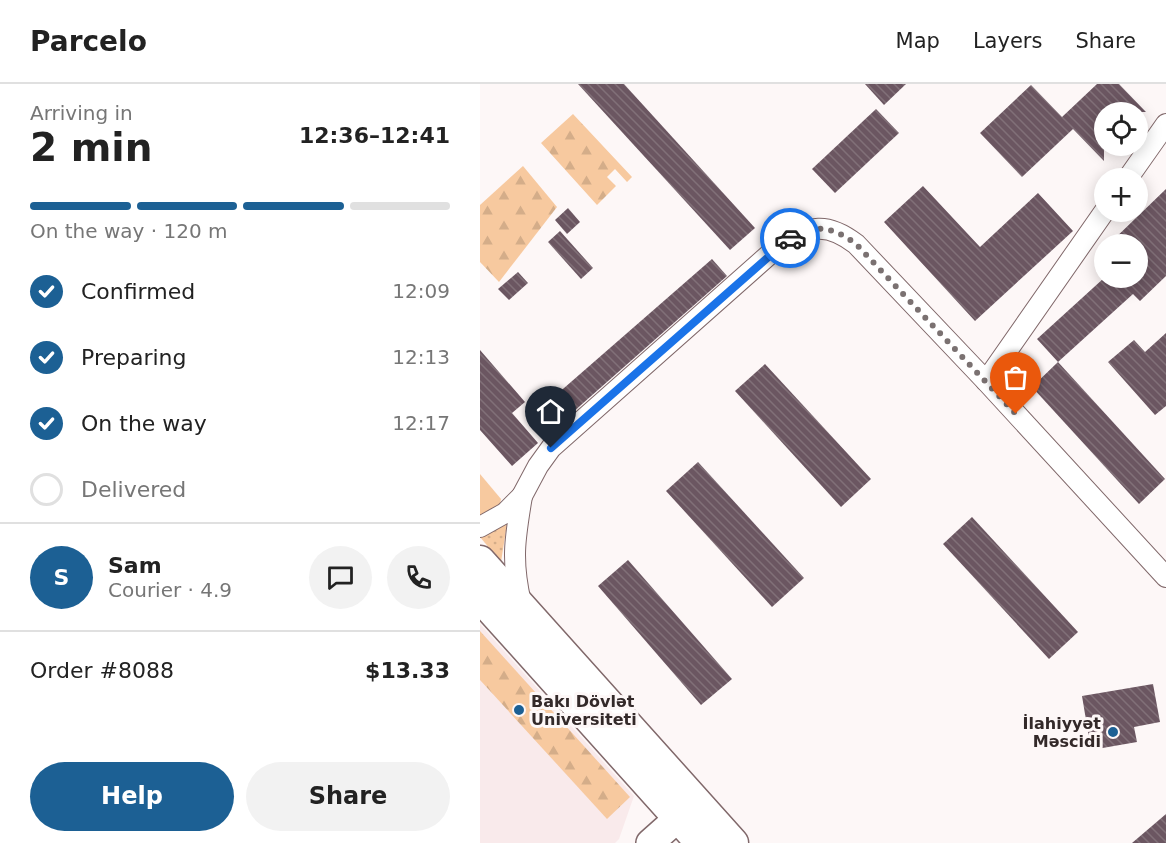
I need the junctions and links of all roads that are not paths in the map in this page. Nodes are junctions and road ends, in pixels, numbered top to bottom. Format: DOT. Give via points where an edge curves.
graph roads {
  1 [pos="1166,124"];
  2 [pos="1135,168"];
  3 [pos="1097,222"];
  4 [pos="986,381"];
  5 [pos="522,496"];
  6 [pos="480,527"];
  7 [pos="480,561"];
  8 [pos="1166,577"];
  9 [pos="480,597"];
  10 [pos="523,608"];
  11 [pos="667,787"];
  12 [pos="692,831"];
  1 -- 2 [label="street"];
  3 -- 4 [label="street"];
  4 -- 5 [label="street" via="856,244 834,230 816,227 795,234 780,245 551,448"];
  4 -- 8 [label="street"];
  5 -- 6 [label="street" via="505,513"];
  5 -- 10 [label="street" via="514,563"];
  7 -- 10 [label="main road"];
  9 -- 11 [label="main road"];
  10 -- 11 [label="main road"];
  11 -- 12 [label="main road"];
}
